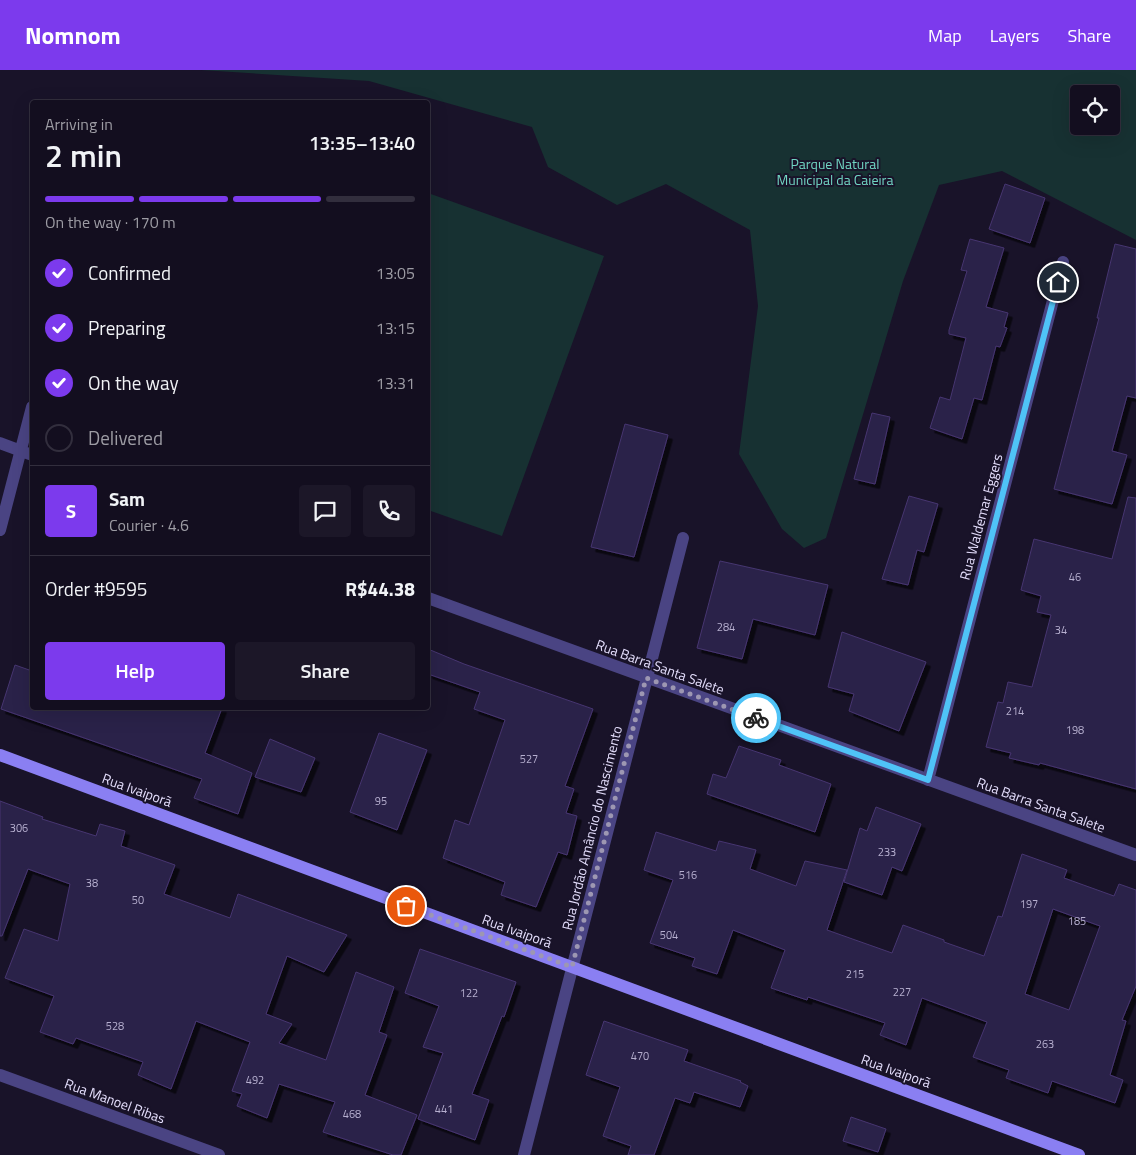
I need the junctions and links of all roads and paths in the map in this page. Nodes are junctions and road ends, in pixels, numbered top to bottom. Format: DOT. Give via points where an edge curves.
graph roads {
  1 [pos="1063,262"];
  2 [pos="30,425"];
  3 [pos="0,443"];
  4 [pos="27,453"];
  5 [pos="0,530"];
  6 [pos="683,538"];
  7 [pos="430,599"];
  8 [pos="646,678"];
  9 [pos="0,755"];
  10 [pos="928,780"];
  11 [pos="1136,855"];
  12 [pos="572,967"];
  13 [pos="0,1074"];
  14 [pos="219,1155"];
  15 [pos="524,1155"];
  16 [pos="1079,1155"];
  1 -- 10 [label="street, Rua Waldemar Eggers"];
  2 -- 4 [label="street"];
  3 -- 4 [label="street"];
  4 -- 5 [label="street"];
  6 -- 8 [label="street, Rua Jordão Amâncio do Nascimento"];
  7 -- 8 [label="street, Rua Barra Santa Salete"];
  8 -- 10 [label="street, Rua Barra Santa Salete"];
  8 -- 12 [label="street, Rua Jordão Amâncio do Nascimento"];
  9 -- 12 [label="street, Rua Ivaiporã"];
  10 -- 11 [label="street, Rua Barra Santa Salete"];
  12 -- 15 [label="street, Rua Jordão Amâncio do Nascimento"];
  12 -- 16 [label="street, Rua Ivaiporã"];
  13 -- 14 [label="street, Rua Manoel Ribas"];
}
